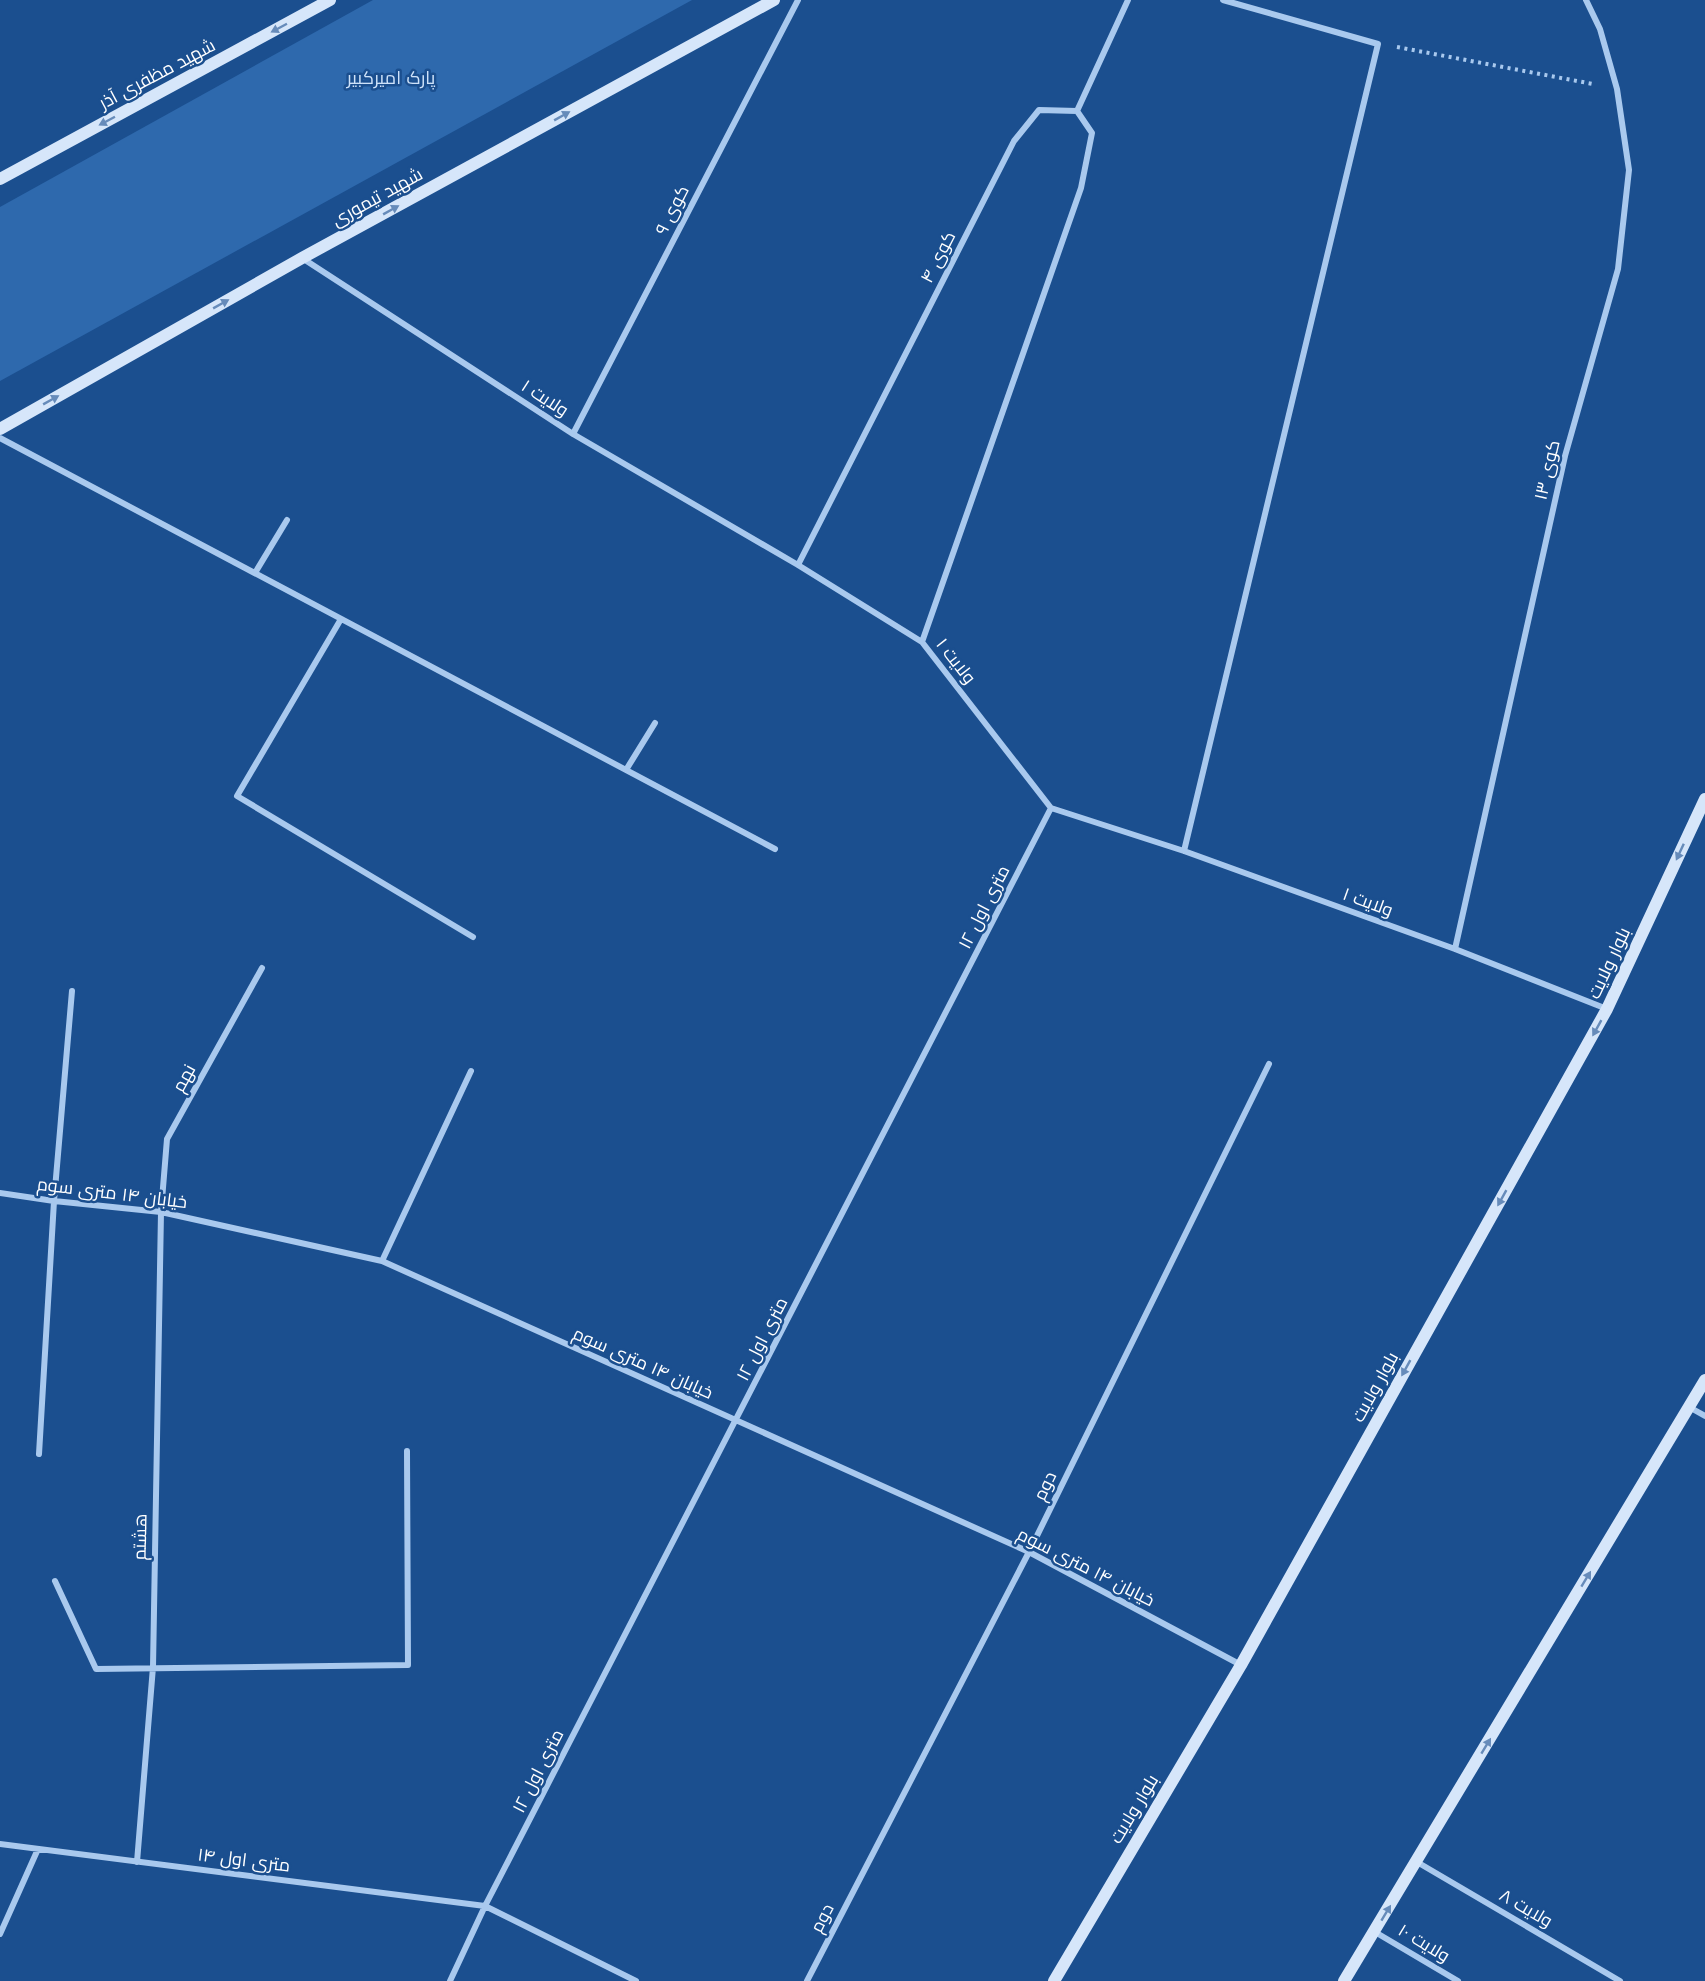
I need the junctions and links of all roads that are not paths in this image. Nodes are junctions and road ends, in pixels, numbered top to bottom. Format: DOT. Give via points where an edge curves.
graph roads {
  1 [pos="330,0"];
  2 [pos="774,0"];
  3 [pos="798,0"];
  4 [pos="1128,0"];
  5 [pos="1223,0"];
  6 [pos="1586,0"];
  7 [pos="314,4"];
  8 [pos="1077,111"];
  9 [pos="0,179"];
  10 [pos="302,258"];
  11 [pos="0,429"];
  12 [pos="573,434"];
  13 [pos="0,438"];
  14 [pos="287,520"];
  15 [pos="798,565"];
  16 [pos="255,573"];
  17 [pos="341,619"];
  18 [pos="922,642"];
  19 [pos="655,723"];
  20 [pos="626,770"];
  21 [pos="1705,799"];
  22 [pos="1051,807"];
  23 [pos="775,849"];
  24 [pos="1184,851"];
  25 [pos="473,937"];
  26 [pos="1455,949"];
  27 [pos="262,968"];
  28 [pos="72,991"];
  29 [pos="1607,1009"];
  30 [pos="1269,1064"];
  31 [pos="471,1071"];
  32 [pos="0,1193"];
  33 [pos="54,1201"];
  34 [pos="161,1212"];
  35 [pos="382,1261"];
  36 [pos="1705,1380"];
  37 [pos="1689,1407"];
  38 [pos="1705,1416"];
  39 [pos="736,1422"];
  40 [pos="407,1451"];
  41 [pos="39,1454"];
  42 [pos="1029,1552"];
  43 [pos="55,1581"];
  44 [pos="1240,1665"];
  45 [pos="153,1667"];
  46 [pos="0,1844"];
  47 [pos="38,1849"];
  48 [pos="137,1862"];
  49 [pos="1417,1862"];
  50 [pos="485,1906"];
  51 [pos="1375,1932"];
  52 [pos="0,1934"];
  53 [pos="450,1981"];
  54 [pos="636,1981"];
  55 [pos="807,1981"];
  56 [pos="1054,1981"];
  57 [pos="1344,1981"];
  58 [pos="1458,1981"];
  59 [pos="1620,1981"];
  1 -- 7 [label="main road, شهید مظفری آذر"];
  10 -- 2 [label="main road, شهید تیموری, one-way"];
  3 -- 12 [label="street, کوی ۹"];
  4 -- 8 [label="street"];
  5 -- 24 [label="street" via="1378,44"];
  6 -- 26 [label="street, کوی ۱۳" via="1600,29 1617,89 1629,170 1618,269 1565,456"];
  7 -- 9 [label="main road, شهید مظفری آذر, one-way"];
  8 -- 15 [label="street, کوی ۴" via="1039,110 1014,141"];
  8 -- 18 [label="street" via="1092,133 1081,188"];
  11 -- 10 [label="main road, شهید تیموری, one-way"];
  10 -- 12 [label="street, ولایت ۱"];
  12 -- 15 [label="street, ولایت ۱"];
  13 -- 16 [label="street"];
  14 -- 16 [label="street"];
  15 -- 18 [label="street, ولایت ۱"];
  16 -- 17 [label="street"];
  17 -- 20 [label="street"];
  17 -- 25 [label="street" via="237,796"];
  18 -- 22 [label="street, ولایت ۱"];
  19 -- 20 [label="street"];
  20 -- 23 [label="street"];
  21 -- 29 [label="main road, بلوار ولایت, one-way"];
  22 -- 24 [label="street, ولایت ۱"];
  22 -- 39 [label="street, ۱۲ متری اول"];
  24 -- 26 [label="street, ولایت ۱"];
  26 -- 29 [label="street, ولایت ۱"];
  27 -- 34 [label="street, نهم" via="167,1139"];
  28 -- 33 [label="street"];
  29 -- 44 [label="main road, بلوار ولایت, one-way"];
  30 -- 42 [label="street, دوم"];
  31 -- 35 [label="street"];
  32 -- 33 [label="street, خیابان ۱۴ متری سوم"];
  33 -- 34 [label="street, خیابان ۱۴ متری سوم"];
  33 -- 41 [label="street"];
  34 -- 35 [label="street, خیابان ۱۴ متری سوم"];
  34 -- 45 [label="street, هشتم"];
  35 -- 39 [label="street, خیابان ۱۴ متری سوم"];
  36 -- 37 [label="main road"];
  37 -- 38 [label="street"];
  49 -- 37 [label="main road, one-way"];
  39 -- 42 [label="street, خیابان ۱۴ متری سوم"];
  39 -- 50 [label="street, ۱۲ متری اول"];
  40 -- 45 [label="street" via="408,1665"];
  42 -- 44 [label="street, خیابان ۱۴ متری سوم"];
  42 -- 55 [label="street, دوم"];
  43 -- 45 [label="street" via="96,1669"];
  44 -- 56 [label="main road, بلوار ولایت"];
  45 -- 48 [label="street, هشتم"];
  46 -- 47 [label="street, ۱۴ متری اول"];
  47 -- 48 [label="street, ۱۴ متری اول"];
  47 -- 52 [label="street"];
  48 -- 50 [label="street, ۱۴ متری اول"];
  51 -- 49 [label="main road, one-way"];
  49 -- 59 [label="street, ولایت ۸"];
  50 -- 53 [label="street, ۱۲ متری اول"];
  50 -- 54 [label="street"];
  51 -- 57 [label="main road"];
  51 -- 58 [label="street, ولایت ۱۰"];
}
